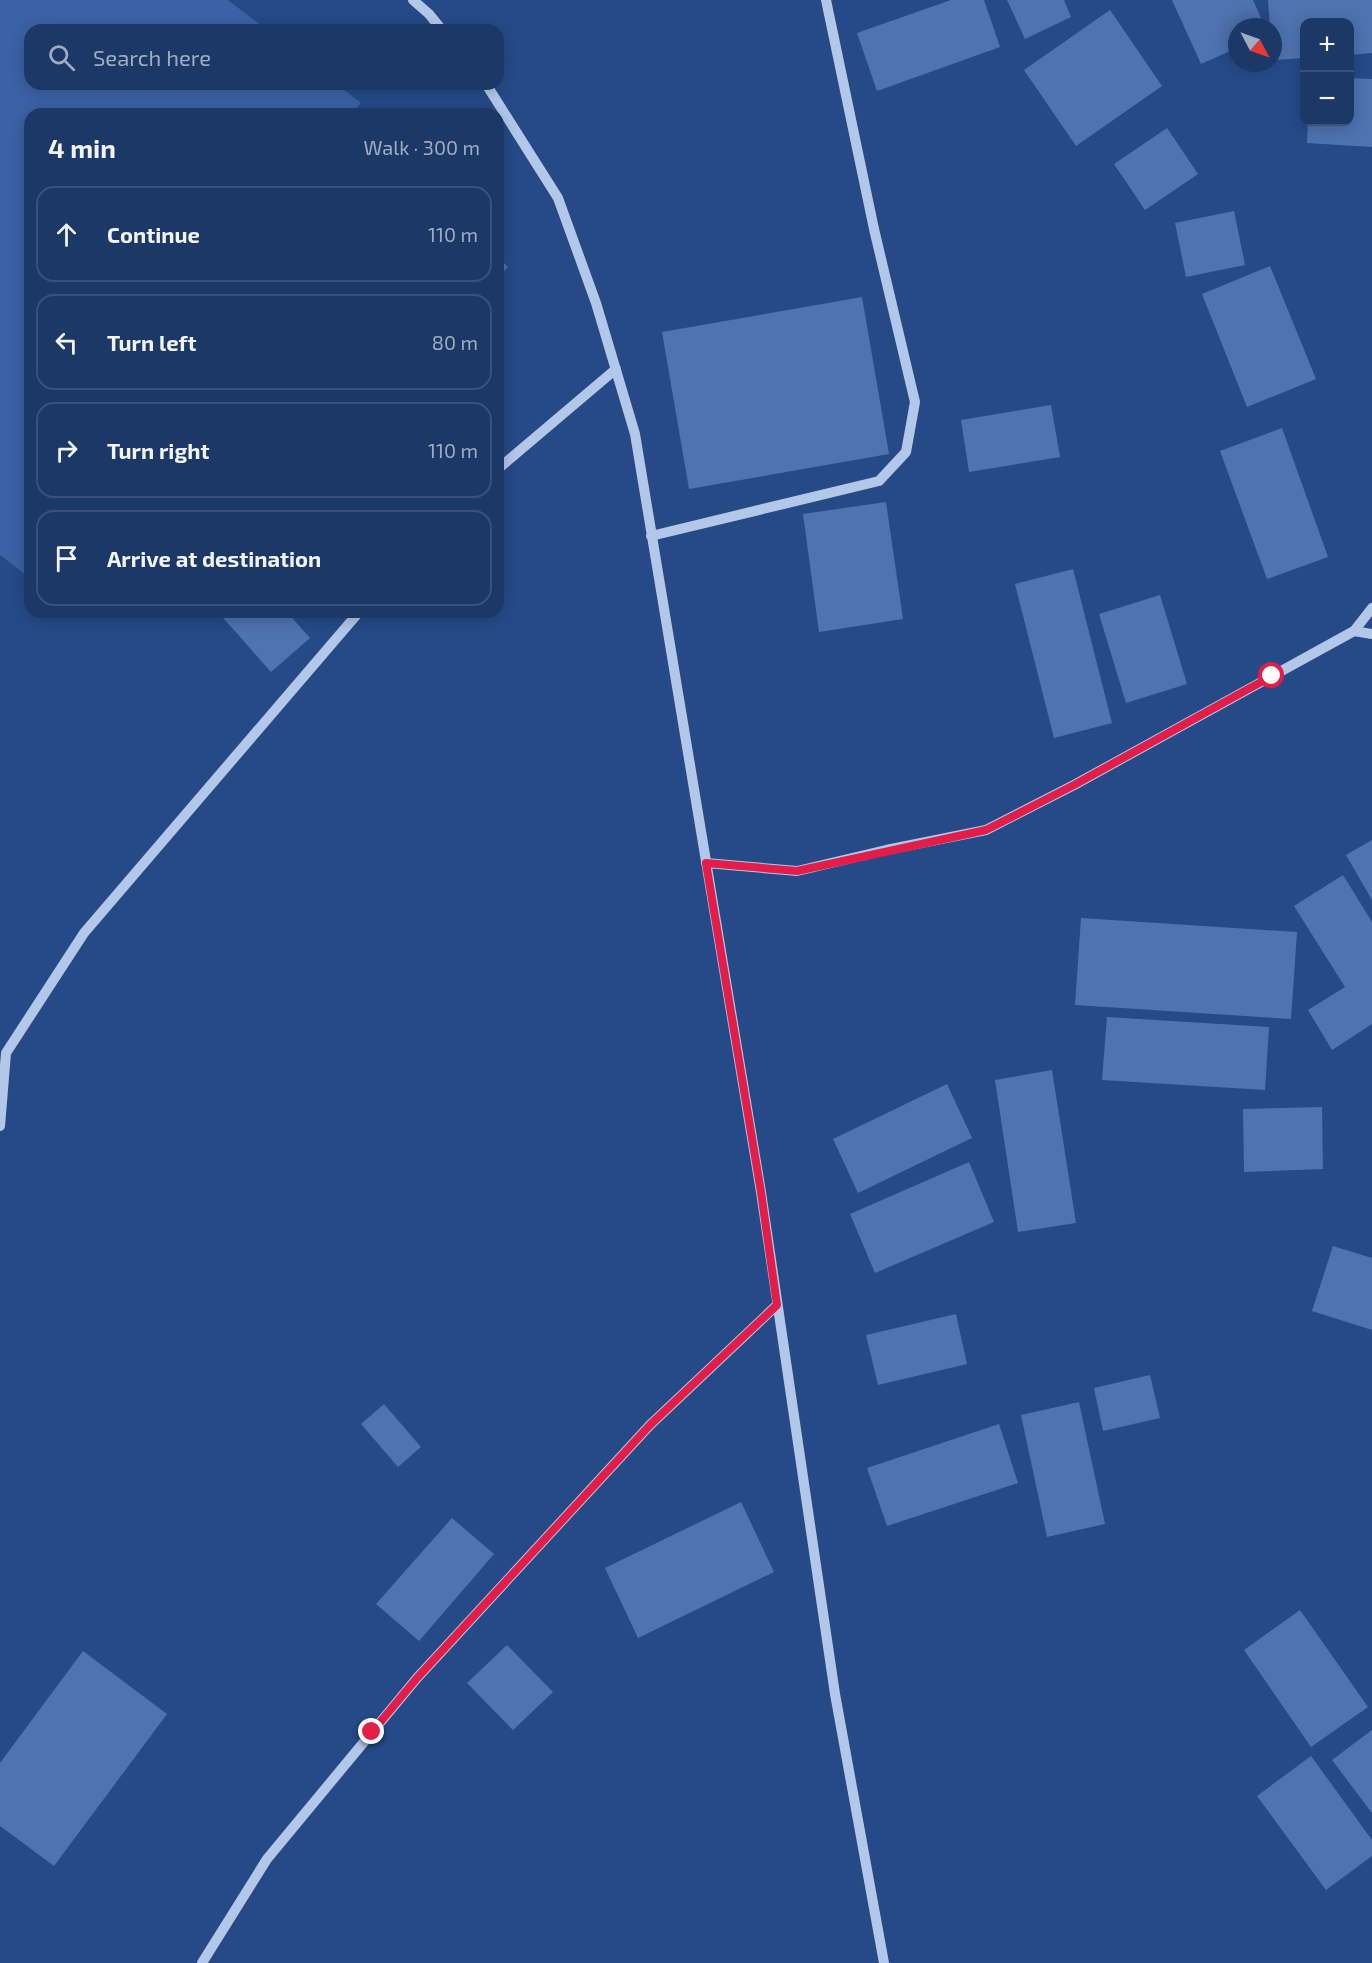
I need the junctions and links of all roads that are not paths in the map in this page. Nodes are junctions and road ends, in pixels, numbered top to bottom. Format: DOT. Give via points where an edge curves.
graph roads {
  1 [pos="413,0"];
  2 [pos="826,0"];
  3 [pos="437,24"];
  4 [pos="490,90"];
  5 [pos="501,108"];
  6 [pos="504,112"];
  7 [pos="616,369"];
  8 [pos="504,464"];
  9 [pos="651,536"];
  10 [pos="1372,608"];
  11 [pos="354,618"];
  12 [pos="1354,631"];
  13 [pos="1372,634"];
  14 [pos="706,863"];
  15 [pos="0,1126"];
  16 [pos="777,1305"];
  17 [pos="202,1963"];
  18 [pos="884,1963"];
  1 -- 3 [label="street"];
  2 -- 9 [label="street" via="915,402 906,452 879,481"];
  4 -- 5 [label="street"];
  6 -- 7 [label="street" via="558,198"];
  7 -- 8 [label="street"];
  7 -- 9 [label="street" via="635,434"];
  9 -- 14 [label="street"];
  10 -- 12 [label="street"];
  11 -- 15 [label="street" via="84,933 6,1053"];
  12 -- 13 [label="street"];
  12 -- 14 [label="street" via="986,830 797,871"];
  14 -- 16 [label="street"];
  16 -- 17 [label="street" via="650,1425 417,1678 267,1859"];
  16 -- 18 [label="street" via="835,1694"];
}
